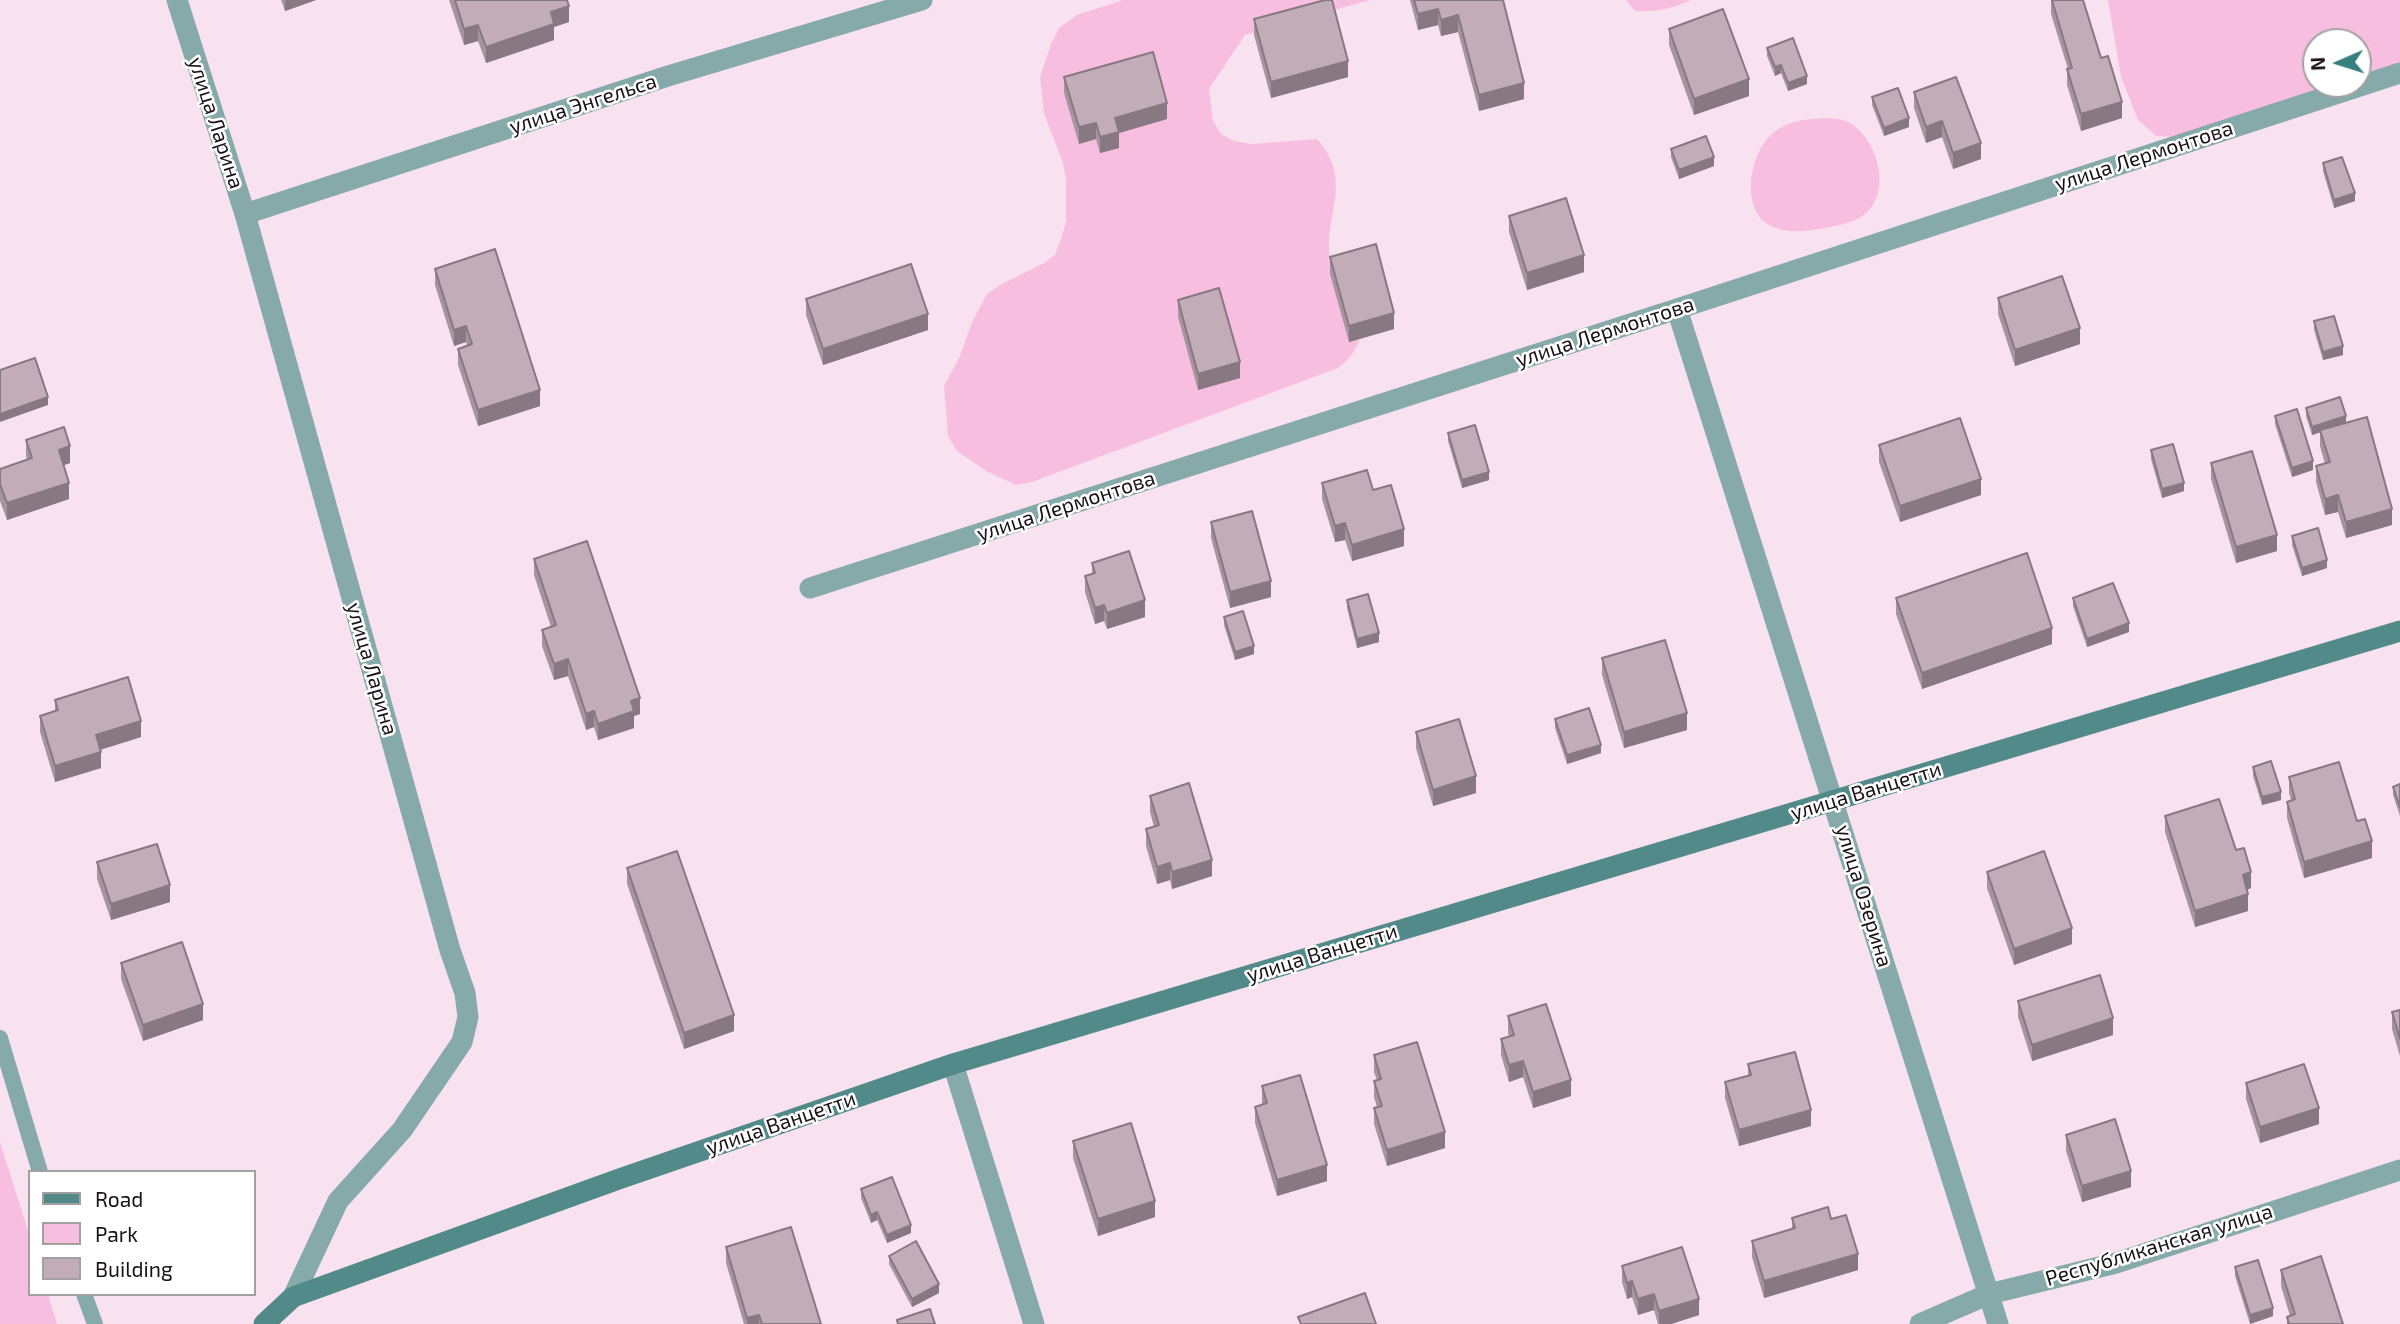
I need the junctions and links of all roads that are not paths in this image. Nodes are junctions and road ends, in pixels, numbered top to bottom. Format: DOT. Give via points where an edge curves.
graph roads {
  1 [pos="177,0"];
  2 [pos="922,0"];
  3 [pos="2400,72"];
  4 [pos="245,214"];
  5 [pos="1677,309"];
  6 [pos="810,588"];
  7 [pos="2400,631"];
  8 [pos="1834,800"];
  9 [pos="0,1038"];
  10 [pos="953,1064"];
  11 [pos="39,1170"];
  12 [pos="2400,1170"];
  13 [pos="1989,1294"];
  14 [pos="85,1296"];
  15 [pos="293,1297"];
  16 [pos="95,1324"];
  17 [pos="264,1324"];
  18 [pos="1034,1324"];
  19 [pos="1920,1324"];
  20 [pos="1998,1324"];
  1 -- 4 [label="street, улица Ларина"];
  2 -- 4 [label="street, улица Энгельса" via="668,76"];
  3 -- 5 [label="street, улица Лермонтова"];
  4 -- 15 [label="street, улица Ларина" via="465,992 468,1017 462,1042 402,1130 338,1201"];
  5 -- 6 [label="street, улица Лермонтова"];
  5 -- 8 [label="street, улица Озерина"];
  7 -- 8 [label="street, улица Ванцетти"];
  8 -- 10 [label="street, улица Ванцетти"];
  8 -- 13 [label="street, улица Озерина"];
  9 -- 11 [label="lane"];
  10 -- 15 [label="street, улица Ванцетти"];
  10 -- 18 [label="street"];
  12 -- 13 [label="street, Республиканская улица" via="2116,1263"];
  13 -- 19 [label="street, Республиканская улица"];
  13 -- 20 [label="street, улица Озерина"];
  14 -- 16 [label="lane"];
  15 -- 17 [label="street, улица Ванцетти"];
}
